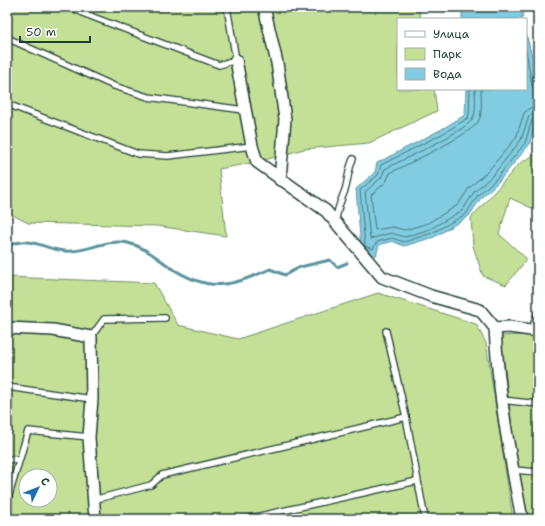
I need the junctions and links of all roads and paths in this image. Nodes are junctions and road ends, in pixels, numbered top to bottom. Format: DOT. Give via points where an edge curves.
graph roads {
  1 [pos="72,7"];
  2 [pos="228,7"];
  3 [pos="264,7"];
  4 [pos="7,38"];
  5 [pos="236,60"];
  6 [pos="7,104"];
  7 [pos="244,110"];
  8 [pos="252,146"];
  9 [pos="353,159"];
  10 [pos="280,180"];
  11 [pos="336,223"];
  12 [pos="538,313"];
  13 [pos="165,318"];
  14 [pos="7,328"];
  15 [pos="495,328"];
  16 [pos="386,330"];
  17 [pos="534,330"];
  18 [pos="91,337"];
  19 [pos="7,387"];
  20 [pos="92,399"];
  21 [pos="502,400"];
  22 [pos="538,404"];
  23 [pos="406,417"];
  24 [pos="89,437"];
  25 [pos="7,459"];
  26 [pos="18,460"];
  27 [pos="512,470"];
  28 [pos="538,472"];
  29 [pos="417,481"];
  30 [pos="93,500"];
  31 [pos="7,502"];
  32 [pos="95,519"];
  33 [pos="246,519"];
  34 [pos="424,519"];
  35 [pos="522,519"];
  1 -- 5 [label="lane" via="219,65"];
  2 -- 5 [label="lane"];
  3 -- 10 [label="street" via="277,63 285,119"];
  4 -- 7 [label="lane" via="114,86 148,97"];
  5 -- 7 [label="street"];
  6 -- 8 [label="lane" via="138,154 168,156"];
  7 -- 8 [label="street"];
  8 -- 10 [label="street" via="257,162"];
  9 -- 11 [label="lane" via="337,208"];
  10 -- 11 [label="street" via="326,211"];
  11 -- 15 [label="street" via="382,277 431,296 480,310"];
  12 -- 17 [label="lane"];
  13 -- 18 [label="lane" via="104,319"];
  14 -- 18 [label="street" via="52,330"];
  15 -- 17 [label="street"];
  15 -- 21 [label="street"];
  16 -- 23 [label="lane"];
  18 -- 20 [label="street"];
  19 -- 20 [label="lane"];
  20 -- 24 [label="street"];
  21 -- 22 [label="lane"];
  21 -- 27 [label="street"];
  23 -- 29 [label="lane"];
  23 -- 30 [label="lane" via="162,475 151,485"];
  24 -- 26 [label="lane" via="28,431"];
  24 -- 30 [label="street"];
  25 -- 26 [label="lane"];
  26 -- 31 [label="lane"];
  27 -- 28 [label="lane"];
  27 -- 35 [label="street"];
  29 -- 33 [label="lane"];
  29 -- 34 [label="lane"];
  30 -- 32 [label="street"];
}
